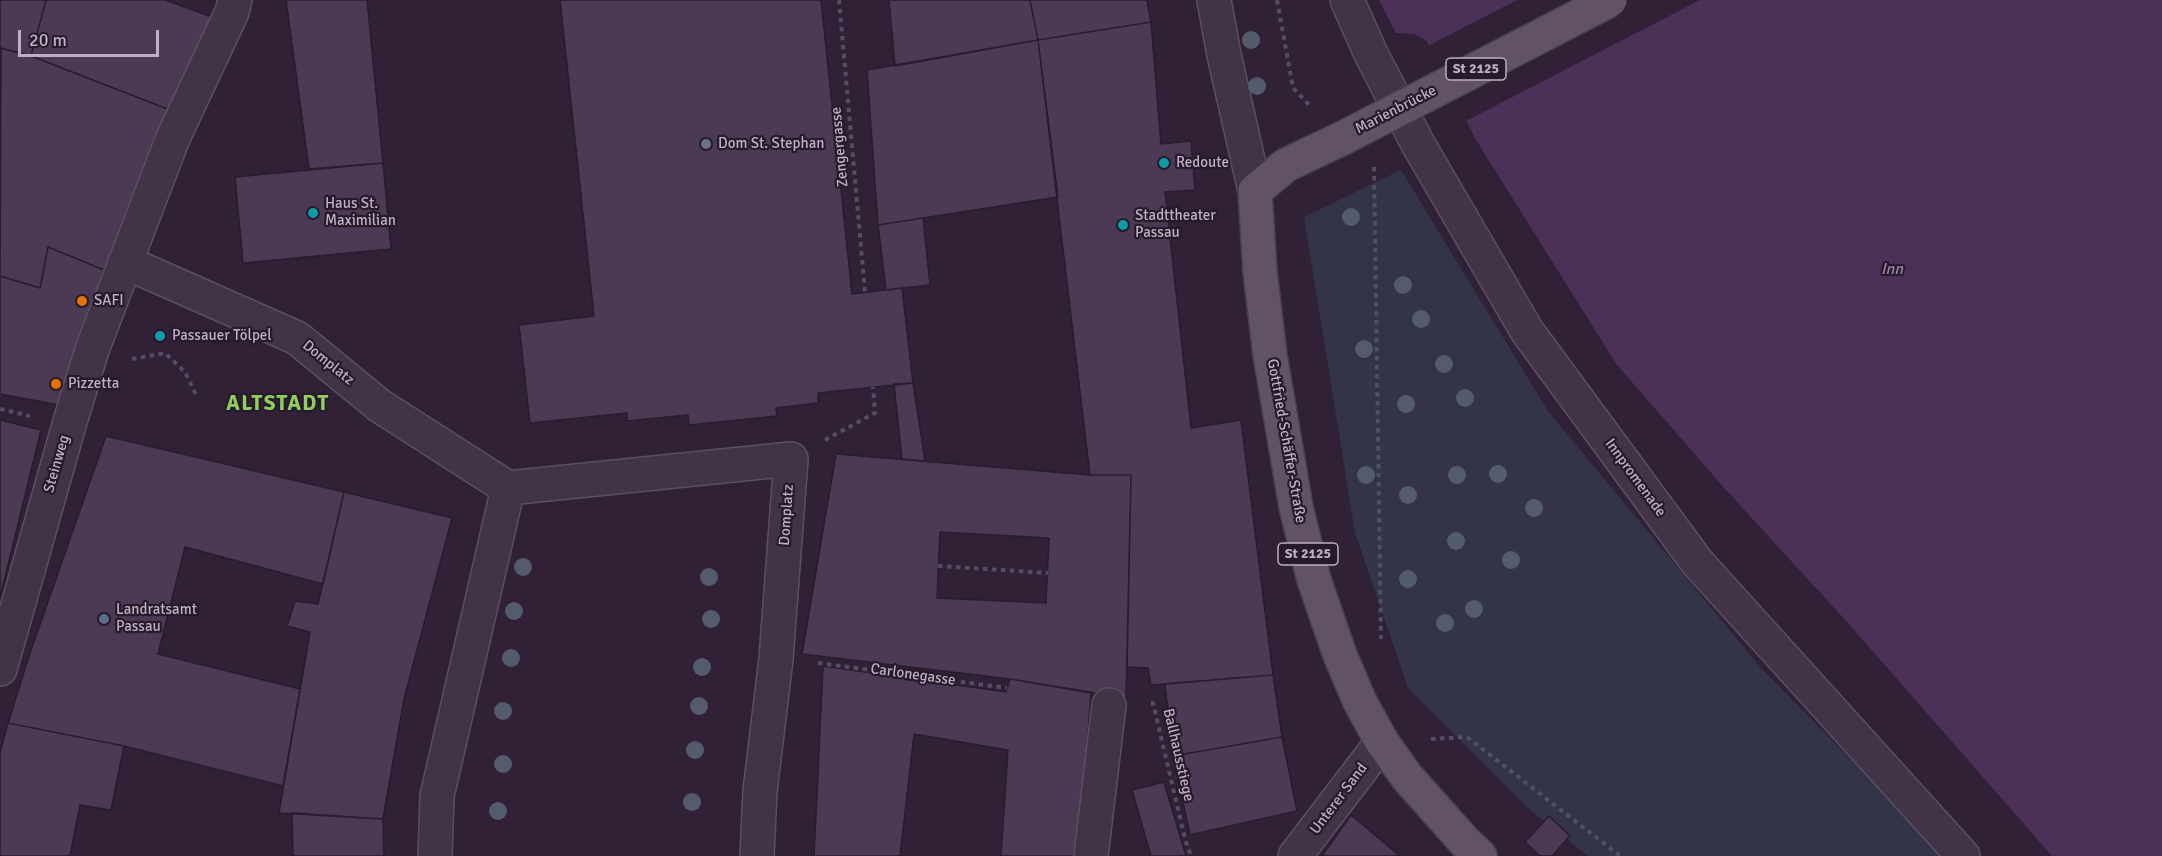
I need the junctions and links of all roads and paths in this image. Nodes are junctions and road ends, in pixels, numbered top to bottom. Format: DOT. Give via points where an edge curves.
graph roads {
  1 [pos="839,0"];
  2 [pos="1214,0"];
  3 [pos="1277,0"];
  4 [pos="1347,0"];
  5 [pos="1610,0"];
  6 [pos="233,6"];
  7 [pos="1293,88"];
  8 [pos="1371,160"];
  9 [pos="1255,191"];
  10 [pos="125,262"];
  11 [pos="865,292"];
  12 [pos="129,360"];
  13 [pos="873,387"];
  14 [pos="197,397"];
  15 [pos="791,459"];
  16 [pos="508,488"];
  17 [pos="938,566"];
  18 [pos="1048,573"];
  19 [pos="1381,647"];
  20 [pos="2,659"];
  21 [pos="819,663"];
  22 [pos="1007,688"];
  23 [pos="1108,705"];
  24 [pos="1382,742"];
  25 [pos="435,856"];
  26 [pos="757,856"];
  27 [pos="1091,856"];
  28 [pos="1191,856"];
  29 [pos="1295,856"];
  30 [pos="1480,856"];
  31 [pos="1620,856"];
  32 [pos="1963,856"];
  1 -- 11 [label="path, Zengergasse"];
  2 -- 9 [label="street, Gottfried-Schäffer-Straße"];
  3 -- 7 [label="path"];
  4 -- 32 [label="street, Innpromenade" via="1418,144 1527,331 1690,553"];
  5 -- 9 [label="main road, Marienbrücke / St 2125, bridge" via="1286,165"];
  6 -- 10 [label="street, Steinweg" via="173,138"];
  8 -- 19 [label="path" via="1375,171"];
  9 -- 24 [label="main road, Gottfried-Schäffer-Straße / St 2125" via="1270,355 1296,507 1314,580 1340,655"];
  10 -- 16 [label="street, Domplatz" via="297,338 380,406"];
  10 -- 20 [label="street, Steinweg" via="92,350"];
  12 -- 14 [label="path" via="165,353 185,372"];
  13 -- 15 [label="path" via="875,413"];
  15 -- 16 [label="street"];
  15 -- 26 [label="street, Domplatz"];
  16 -- 25 [label="street" via="437,796"];
  17 -- 18 [label="path"];
  21 -- 22 [label="path, Carlonegasse"];
  23 -- 27 [label="street"];
  23 -- 28 [label="path, Ballhausstiege" via="1153,702"];
  24 -- 29 [label="street, Unterer Sand"];
  24 -- 30 [label="main road, Gottfried-Schäffer-Straße / St 2125" via="1414,785"];
  24 -- 31 [label="path" via="1467,737"];
}
